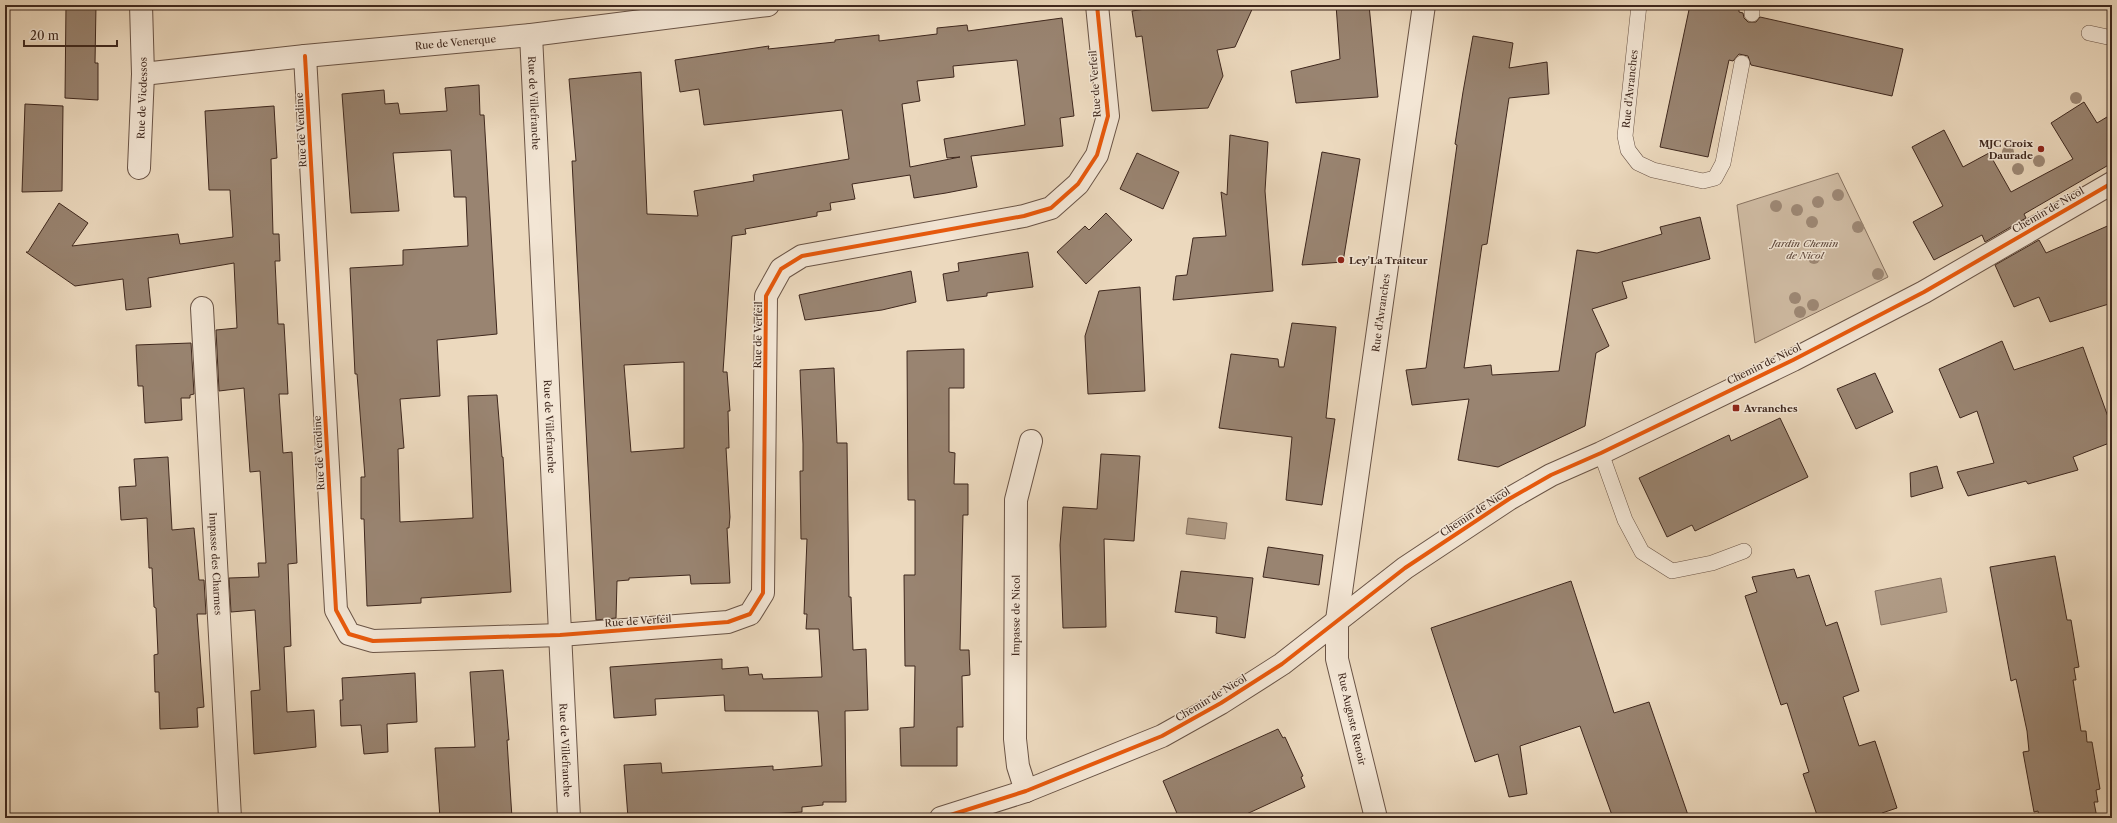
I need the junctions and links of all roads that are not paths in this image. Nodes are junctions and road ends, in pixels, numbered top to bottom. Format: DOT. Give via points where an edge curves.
graph roads {
  1 [pos="141,5"];
  2 [pos="768,5"];
  3 [pos="1096,5"];
  4 [pos="1424,5"];
  5 [pos="1639,5"];
  6 [pos="2089,33"];
  7 [pos="531,35"];
  8 [pos="2112,38"];
  9 [pos="305,56"];
  10 [pos="1742,63"];
  11 [pos="143,74"];
  12 [pos="139,168"];
  13 [pos="2112,182"];
  14 [pos="202,308"];
  15 [pos="1031,441"];
  16 [pos="1601,453"];
  17 [pos="1744,551"];
  18 [pos="1337,620"];
  19 [pos="560,635"];
  20 [pos="1026,792"];
  21 [pos="230,818"];
  22 [pos="569,818"];
  23 [pos="941,818"];
  24 [pos="1376,818"];
  1 -- 11 [label="street, Rue de Vicdessos"];
  2 -- 7 [label="street, Rue de Venerque"];
  3 -- 19 [label="street, Rue de Verfeil" via="1108,116 1098,155 1078,184 1051,208 1024,216 802,256 781,269 766,296 763,593 750,614 728,622"];
  4 -- 18 [label="street, Rue d'Avranches"];
  5 -- 10 [label="lane, Rue d'Avranches" via="1625,136 1628,150 1638,163 1653,170 1703,181 1715,178 1723,163"];
  6 -- 8 [label="lane"];
  7 -- 9 [label="street, Rue de Venerque"];
  7 -- 19 [label="street, Rue de Villefranche"];
  9 -- 11 [label="street, Rue de Venerque"];
  9 -- 19 [label="street, Rue de Vendine" via="336,610 349,634 373,641"];
  11 -- 12 [label="street, Rue de Vicdessos"];
  13 -- 16 [label="street, Chemin de Nicol" via="1924,292 1793,360"];
  14 -- 21 [label="street, Impasse des Charmes"];
  15 -- 20 [label="street, Impasse de Nicol" via="1016,500 1014,739 1018,766"];
  16 -- 17 [label="lane" via="1625,520 1642,552 1672,571 1712,564"];
  16 -- 18 [label="street, Chemin de Nicol" via="1551,475 1510,499 1425,555"];
  18 -- 20 [label="street, Chemin de Nicol" via="1282,664 1222,703 1162,736"];
  18 -- 24 [label="street, Rue Auguste Renoir" via="1337,659"];
  19 -- 22 [label="street, Rue de Villefranche"];
  20 -- 23 [label="street, Chemin de Nicol"];
}
